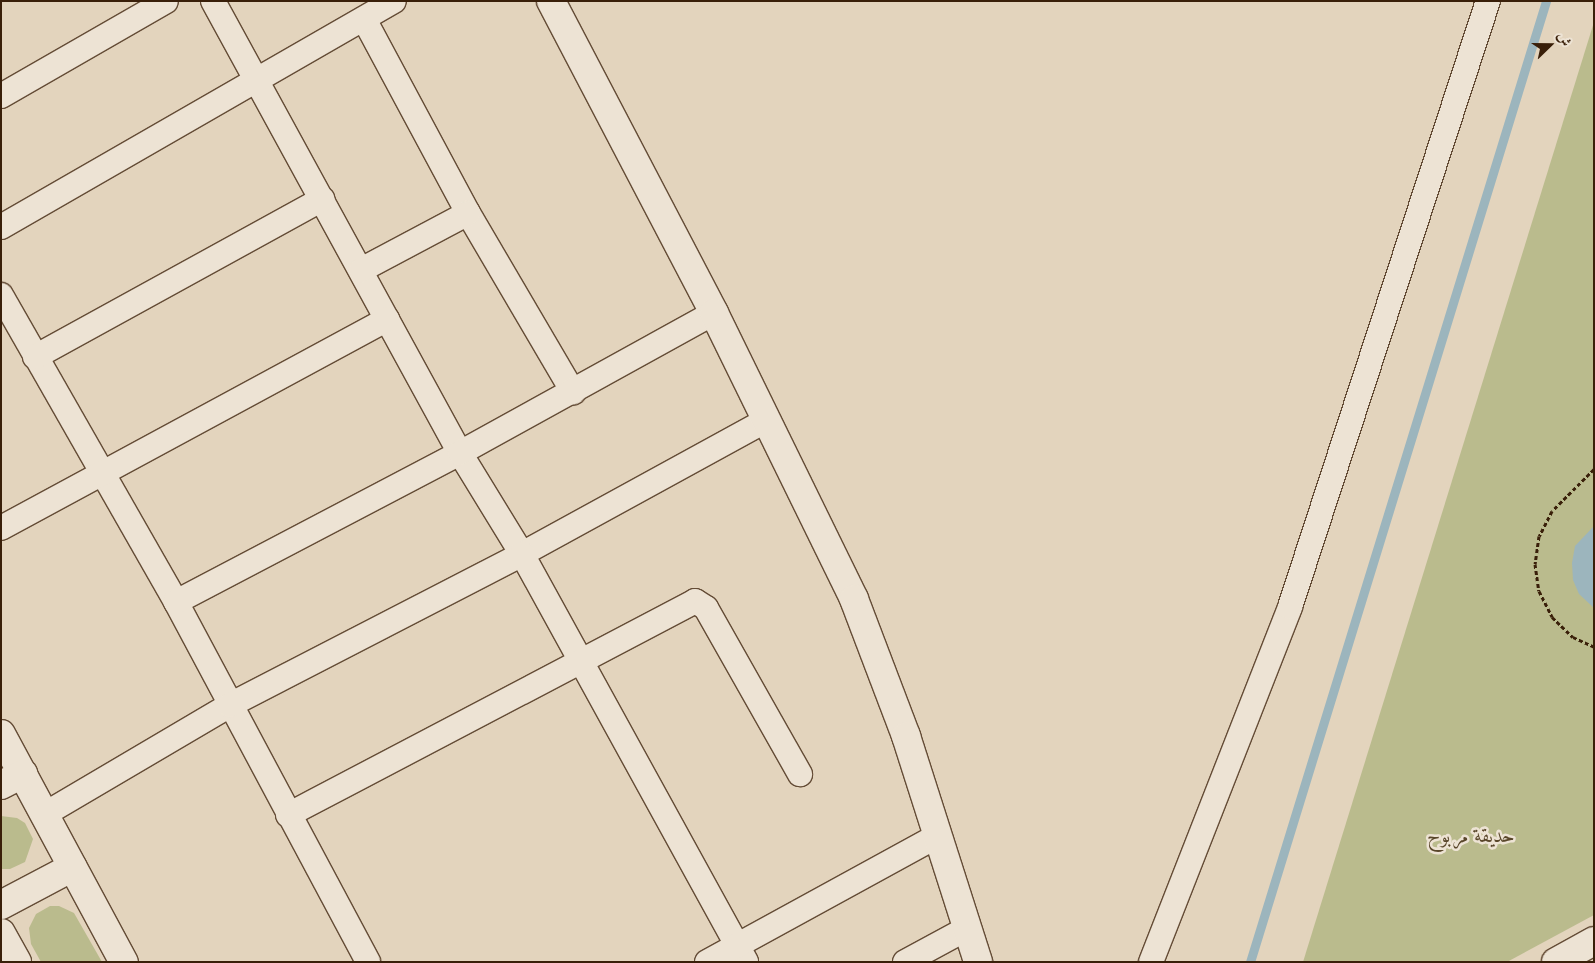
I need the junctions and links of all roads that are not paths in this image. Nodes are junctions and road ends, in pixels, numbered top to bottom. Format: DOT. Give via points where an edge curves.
graph roads {
  1 [pos="166,1"];
  2 [pos="213,1"];
  3 [pos="394,1"];
  4 [pos="551,1"];
  5 [pos="1488,1"];
  6 [pos="364,19"];
  7 [pos="256,80"];
  8 [pos="1,96"];
  9 [pos="322,200"];
  10 [pos="468,213"];
  11 [pos="1,227"];
  12 [pos="361,270"];
  13 [pos="1,296"];
  14 [pos="714,313"];
  15 [pos="387,319"];
  16 [pos="35,357"];
  17 [pos="572,392"];
  18 [pos="767,420"];
  19 [pos="460,453"];
  20 [pos="101,472"];
  21 [pos="1,528"];
  22 [pos="522,554"];
  23 [pos="176,602"];
  24 [pos="582,660"];
  25 [pos="230,705"];
  26 [pos="1,734"];
  27 [pos="800,774"];
  28 [pos="12,780"];
  29 [pos="45,814"];
  30 [pos="288,815"];
  31 [pos="939,835"];
  32 [pos="73,867"];
  33 [pos="1,905"];
  34 [pos="968,928"];
  35 [pos="1,932"];
  36 [pos="1594,941"];
  37 [pos="742,954"];
  38 [pos="17,962"];
  39 [pos="124,962"];
  40 [pos="368,962"];
  41 [pos="707,962"];
  42 [pos="905,962"];
  43 [pos="978,962"];
  44 [pos="1151,962"];
  45 [pos="1556,962"];
  1 -- 8 [label="street"];
  2 -- 7 [label="street"];
  3 -- 6 [label="street"];
  4 -- 14 [label="main road"];
  5 -- 44 [label="street" via="1290,607"];
  6 -- 7 [label="street"];
  6 -- 10 [label="street"];
  7 -- 9 [label="street"];
  7 -- 11 [label="street"];
  9 -- 12 [label="street"];
  9 -- 16 [label="street"];
  10 -- 12 [label="street"];
  10 -- 17 [label="street"];
  12 -- 15 [label="street"];
  13 -- 16 [label="street"];
  14 -- 17 [label="street"];
  14 -- 18 [label="main road"];
  15 -- 19 [label="street"];
  15 -- 20 [label="street"];
  16 -- 20 [label="street"];
  17 -- 19 [label="street"];
  18 -- 22 [label="street"];
  18 -- 31 [label="main road" via="854,599 882,668"];
  19 -- 22 [label="street"];
  19 -- 23 [label="street"];
  20 -- 21 [label="street"];
  20 -- 23 [label="street"];
  22 -- 24 [label="street"];
  22 -- 25 [label="street"];
  23 -- 25 [label="street"];
  24 -- 27 [label="street" via="689,602 699,602 706,608"];
  24 -- 30 [label="street"];
  24 -- 37 [label="street"];
  25 -- 29 [label="street"];
  25 -- 30 [label="street"];
  26 -- 28 [label="main road"];
  28 -- 29 [label="main road"];
  29 -- 32 [label="main road"];
  30 -- 40 [label="street"];
  31 -- 34 [label="main road"];
  31 -- 37 [label="street"];
  32 -- 33 [label="main road"];
  32 -- 39 [label="main road"];
  34 -- 42 [label="street"];
  34 -- 43 [label="main road"];
  35 -- 38 [label="main road"];
  36 -- 45 [label="main road"];
  37 -- 41 [label="street"];
}
